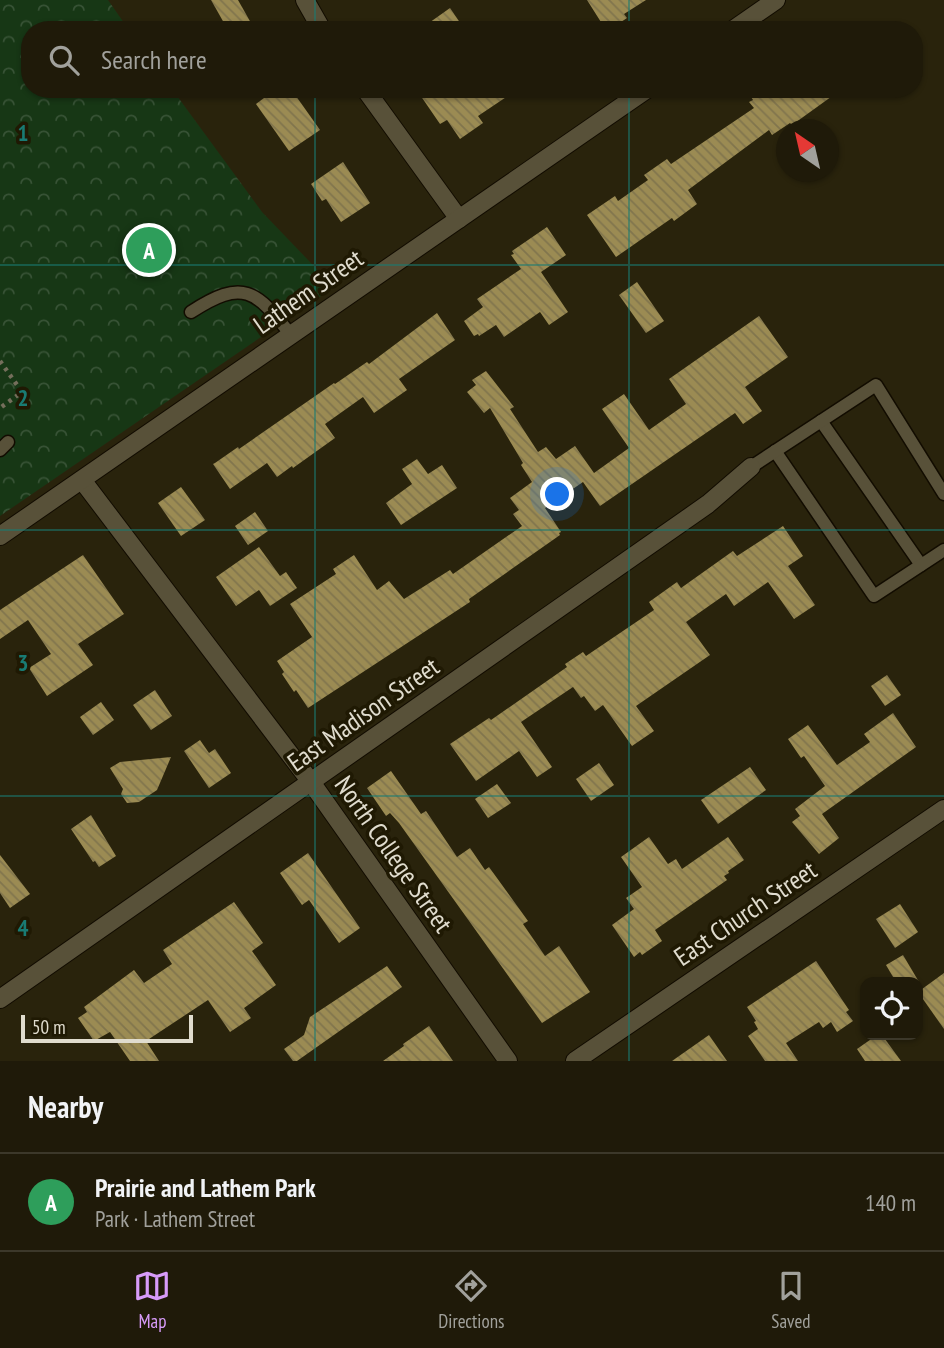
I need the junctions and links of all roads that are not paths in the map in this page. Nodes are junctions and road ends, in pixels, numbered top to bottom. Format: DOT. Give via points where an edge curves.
graph roads {
  1 [pos="304,0"];
  2 [pos="776,0"];
  3 [pos="316,21"];
  4 [pos="746,21"];
  5 [pos="372,98"];
  6 [pos="634,98"];
  7 [pos="459,219"];
  8 [pos="191,313"];
  9 [pos="291,335"];
  10 [pos="821,421"];
  11 [pos="775,451"];
  12 [pos="751,467"];
  13 [pos="82,480"];
  14 [pos="944,494"];
  15 [pos="0,536"];
  16 [pos="944,550"];
  17 [pos="921,565"];
  18 [pos="312,782"];
  19 [pos="941,817"];
  20 [pos="0,999"];
  21 [pos="508,1061"];
  22 [pos="575,1061"];
  1 -- 3 [label="street"];
  2 -- 4 [label="street"];
  5 -- 7 [label="street"];
  6 -- 7 [label="street, Lathem Street"];
  7 -- 9 [label="street, Lathem Street"];
  8 -- 9 [label="lane" via="226,293 240,291 257,298"];
  9 -- 13 [label="street, Lathem Street"];
  10 -- 11 [label="lane"];
  10 -- 14 [label="lane" via="876,385"];
  10 -- 17 [label="lane"];
  11 -- 12 [label="lane"];
  11 -- 17 [label="lane" via="874,596"];
  12 -- 18 [label="street, East Madison Street" via="708,504"];
  13 -- 15 [label="street, Lathem Street"];
  13 -- 18 [label="street, North College Street"];
  16 -- 17 [label="lane"];
  18 -- 20 [label="street, East Madison Street"];
  18 -- 21 [label="street, North College Street"];
  19 -- 22 [label="street, East Church Street"];
}
